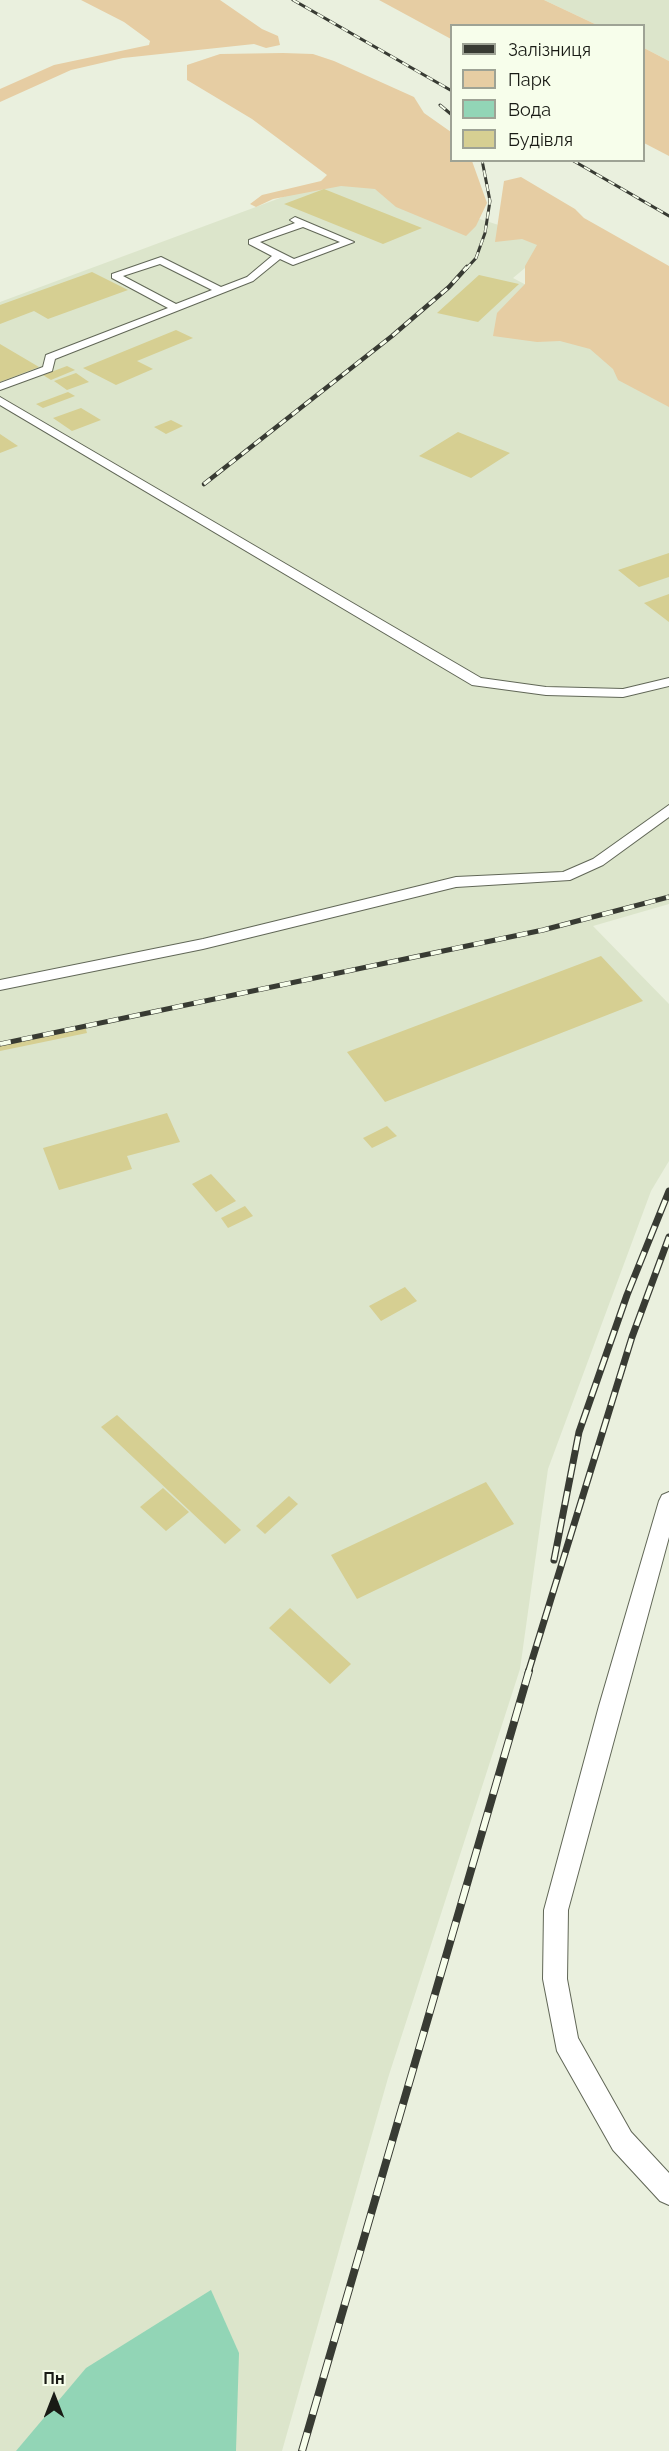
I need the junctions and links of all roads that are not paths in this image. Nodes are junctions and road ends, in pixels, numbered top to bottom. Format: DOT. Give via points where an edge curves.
graph roads {
  1 [pos="288,217"];
  2 [pos="305,223"];
  3 [pos="279,255"];
  4 [pos="221,291"];
  5 [pos="176,308"];
  6 [pos="0,387"];
  7 [pos="0,400"];
  8 [pos="669,682"];
  9 [pos="669,810"];
  10 [pos="0,986"];
  11 [pos="669,1502"];
  12 [pos="669,2192"];
  1 -- 2 [label="lane"];
  2 -- 3 [label="lane" via="252,242"];
  2 -- 3 [label="lane" via="349,242 293,262"];
  3 -- 4 [label="lane" via="250,279"];
  4 -- 5 [label="lane"];
  4 -- 5 [label="lane" via="161,260 115,276"];
  5 -- 6 [label="lane" via="50,357 48,369"];
  7 -- 8 [label="lane" via="477,682 546,691 623,693"];
  9 -- 10 [label="lane" via="598,862 565,877 456,882 203,944"];
  11 -- 12 [label="lane" via="556,1910 555,1979 566,2042 622,2141"];
}
